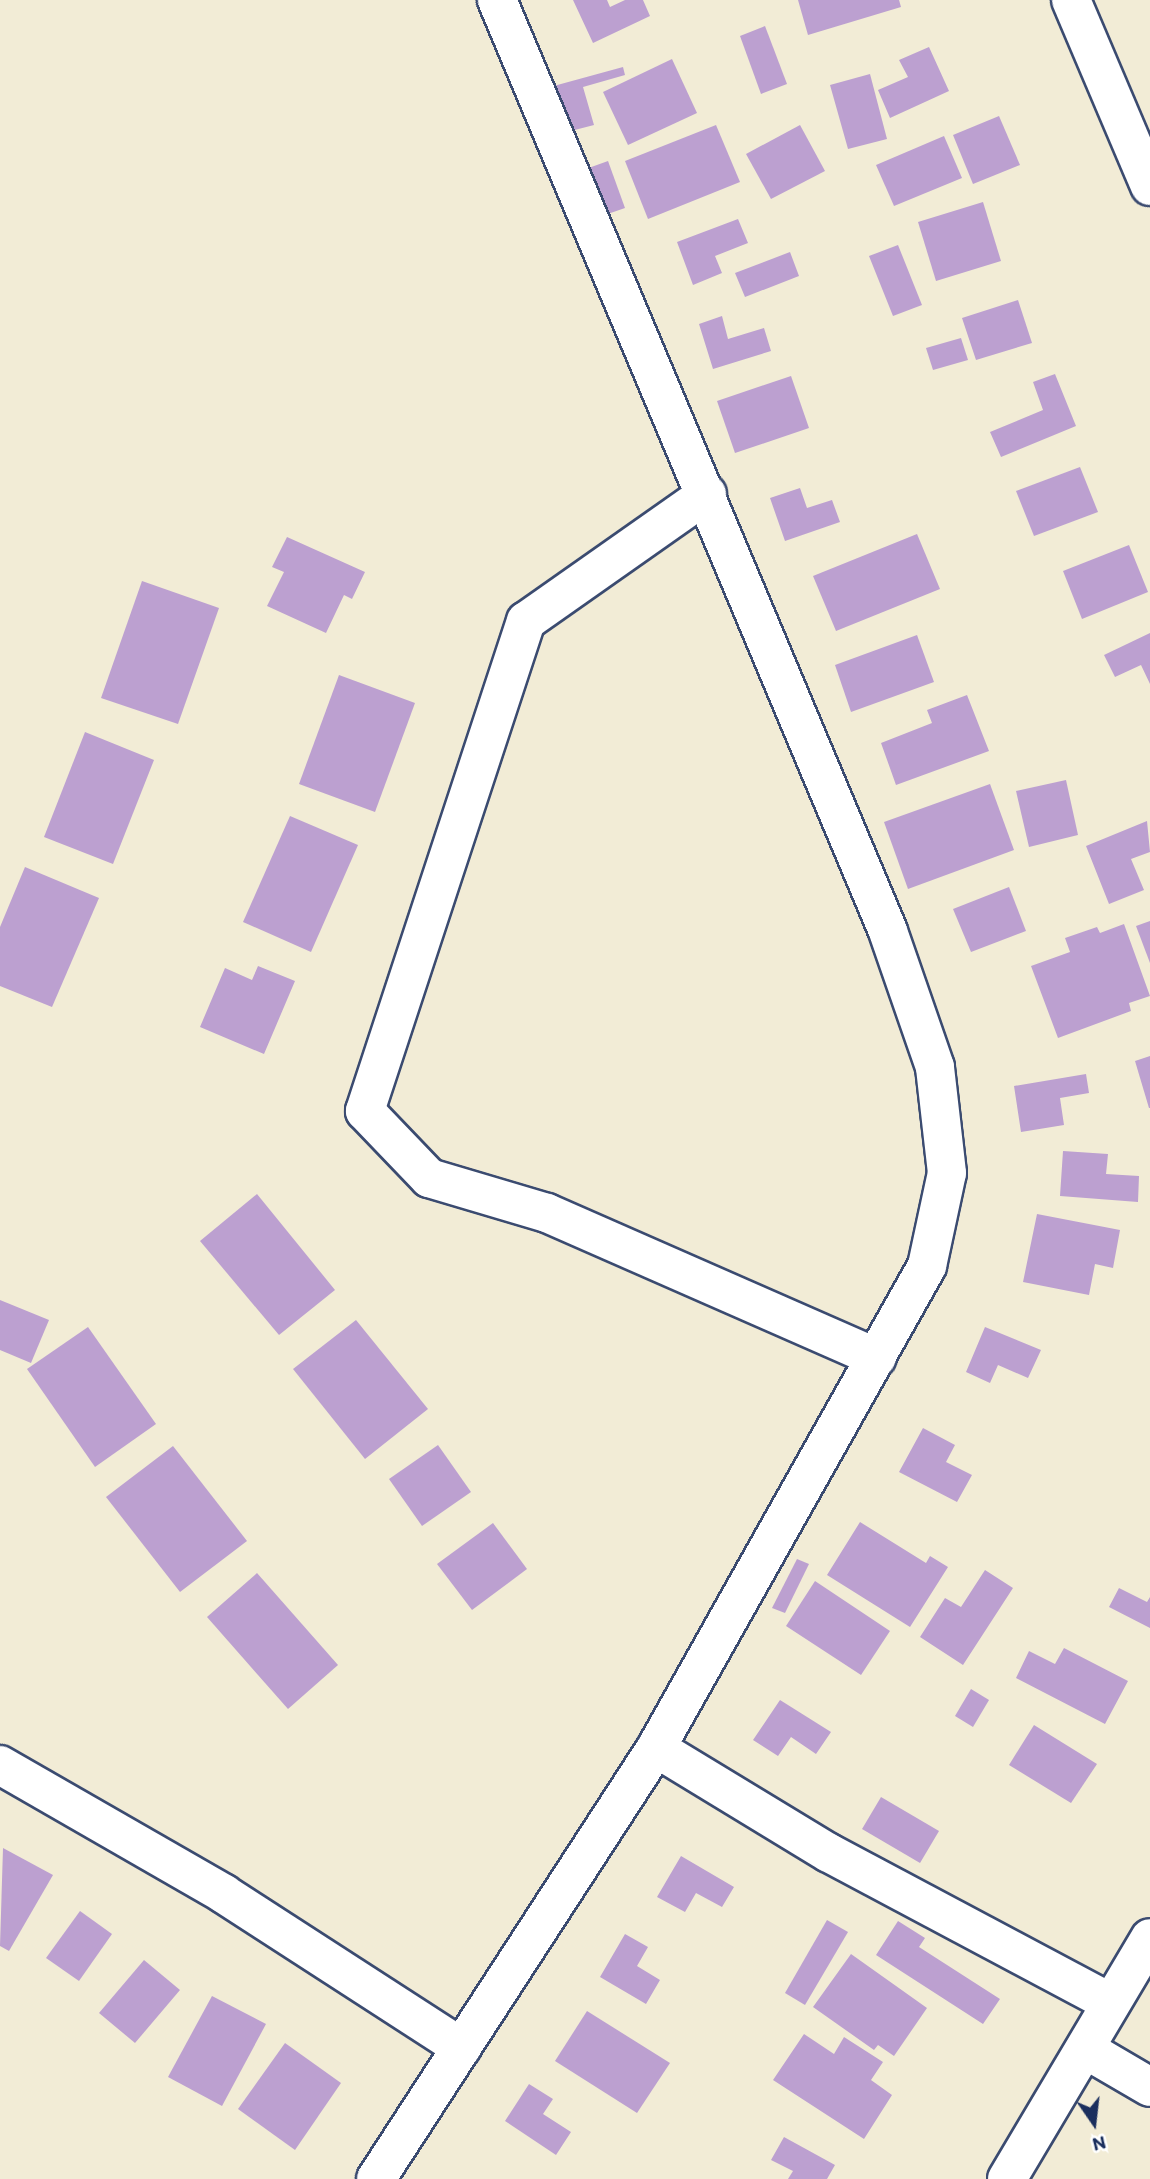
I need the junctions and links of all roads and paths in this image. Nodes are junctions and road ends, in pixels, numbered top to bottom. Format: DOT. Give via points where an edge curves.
graph roads {
  1 [pos="497,0"];
  2 [pos="1071,0"];
  3 [pos="1150,186"];
  4 [pos="707,494"];
  5 [pos="877,1358"];
  6 [pos="656,1748"];
  7 [pos="0,1765"];
  8 [pos="1150,1938"];
  9 [pos="1111,2003"];
  10 [pos="462,2048"];
  11 [pos="1085,2049"];
  12 [pos="1150,2087"];
  13 [pos="376,2179"];
  14 [pos="1007,2179"];
  1 -- 4 [label="street"];
  2 -- 3 [label="street"];
  4 -- 5 [label="street" via="836,799 935,1067 947,1173 927,1266"];
  4 -- 5 [label="street" via="526,621 365,1111 429,1178 547,1213"];
  5 -- 6 [label="street"];
  6 -- 9 [label="street" via="829,1853"];
  6 -- 10 [label="street"];
  7 -- 10 [label="street" via="224,1894"];
  8 -- 9 [label="street"];
  9 -- 11 [label="street"];
  10 -- 13 [label="street"];
  11 -- 12 [label="street"];
  11 -- 14 [label="street"];
}
